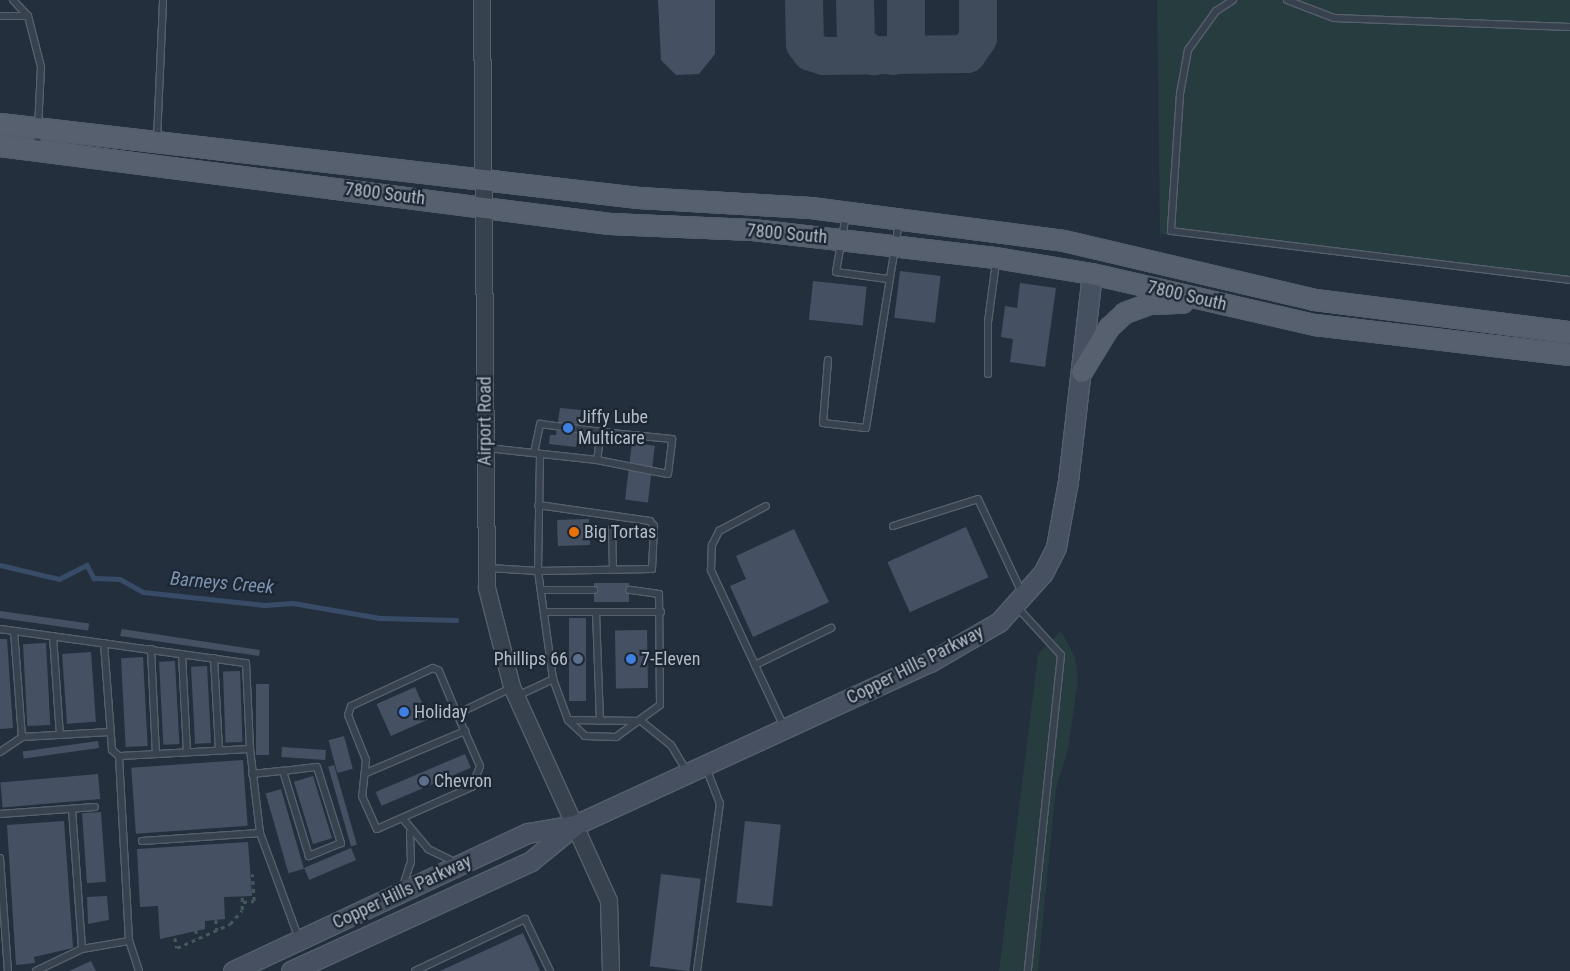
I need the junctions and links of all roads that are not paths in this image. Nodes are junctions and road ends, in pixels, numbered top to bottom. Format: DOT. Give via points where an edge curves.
graph roads {
  1 [pos="14,0"];
  2 [pos="162,0"];
  3 [pos="482,0"];
  4 [pos="1233,0"];
  5 [pos="1287,0"];
  6 [pos="0,16"];
  7 [pos="28,16"];
  8 [pos="1570,27"];
  9 [pos="0,124"];
  10 [pos="38,129"];
  11 [pos="157,142"];
  12 [pos="0,146"];
  13 [pos="37,150"];
  14 [pos="483,179"];
  15 [pos="483,206"];
  16 [pos="847,213"];
  17 [pos="899,220"];
  18 [pos="842,239"];
  19 [pos="894,245"];
  20 [pos="996,258"];
  21 [pos="1092,274"];
  22 [pos="888,279"];
  23 [pos="1570,280"];
  24 [pos="1262,288"];
  25 [pos="1212,303"];
  26 [pos="1570,332"];
  27 [pos="1570,355"];
  28 [pos="828,360"];
  29 [pos="1082,372"];
  30 [pos="988,374"];
  31 [pos="601,432"];
  32 [pos="486,447"];
  33 [pos="537,453"];
  34 [pos="597,460"];
  35 [pos="538,505"];
  36 [pos="766,506"];
  37 [pos="893,526"];
  38 [pos="612,528"];
  39 [pos="486,567"];
  40 [pos="613,569"];
  41 [pos="538,570"];
  42 [pos="541,590"];
  43 [pos="594,590"];
  44 [pos="629,590"];
  45 [pos="1020,601"];
  46 [pos="544,612"];
  47 [pos="596,612"];
  48 [pos="661,612"];
  49 [pos="831,628"];
  50 [pos="0,629"];
  51 [pos="14,631"];
  52 [pos="53,636"];
  53 [pos="104,643"];
  54 [pos="151,650"];
  55 [pos="182,654"];
  56 [pos="214,658"];
  57 [pos="755,665"];
  58 [pos="553,679"];
  59 [pos="514,692"];
  60 [pos="457,714"];
  61 [pos="568,720"];
  62 [pos="600,720"];
  63 [pos="641,721"];
  64 [pos="785,728"];
  65 [pos="465,731"];
  66 [pos="110,732"];
  67 [pos="60,735"];
  68 [pos="22,737"];
  69 [pos="250,749"];
  70 [pos="219,750"];
  71 [pos="0,752"];
  72 [pos="188,752"];
  73 [pos="156,754"];
  74 [pos="119,756"];
  75 [pos="706,765"];
  76 [pos="283,771"];
  77 [pos="366,773"];
  78 [pos="252,774"];
  79 [pos="688,774"];
  80 [pos="95,807"];
  81 [pos="72,809"];
  82 [pos="0,814"];
  83 [pos="404,820"];
  84 [pos="575,825"];
  85 [pos="260,832"];
  86 [pos="410,832"];
  87 [pos="142,841"];
  88 [pos="0,858"];
  89 [pos="462,864"];
  90 [pos="398,893"];
  91 [pos="300,940"];
  92 [pos="129,942"];
  93 [pos="82,949"];
  94 [pos="8,971"];
  95 [pos="36,971"];
  96 [pos="139,971"];
  97 [pos="233,971"];
  98 [pos="291,971"];
  99 [pos="415,971"];
  100 [pos="550,971"];
  101 [pos="611,971"];
  102 [pos="697,971"];
  103 [pos="1028,971"];
  1 -- 7 [label="lane"];
  2 -- 11 [label="lane"];
  3 -- 14 [label="street, Airport Road"];
  4 -- 23 [label="lane" via="1216,11 1188,50 1180,94 1171,231"];
  5 -- 8 [label="lane" via="1334,18"];
  6 -- 7 [label="lane"];
  7 -- 10 [label="lane" via="41,67"];
  9 -- 10 [label="main road, 7800 South"];
  10 -- 11 [label="main road, 7800 South"];
  10 -- 13 [label="lane"];
  11 -- 14 [label="main road, 7800 South"];
  12 -- 13 [label="main road, 7800 South"];
  13 -- 15 [label="main road, 7800 South"];
  14 -- 15 [label="street, Airport Road"];
  14 -- 16 [label="main road, 7800 South" via="639,198"];
  15 -- 18 [label="main road, 7800 South" via="610,224"];
  15 -- 32 [label="street, Airport Road"];
  16 -- 17 [label="main road, 7800 South"];
  16 -- 18 [label="lane"];
  17 -- 19 [label="lane"];
  17 -- 24 [label="main road, 7800 South" via="1064,240"];
  18 -- 19 [label="main road, 7800 South"];
  18 -- 22 [label="lane" via="836,272"];
  19 -- 20 [label="main road, 7800 South"];
  19 -- 22 [label="lane"];
  20 -- 21 [label="main road, 7800 South"];
  20 -- 30 [label="lane" via="988,322"];
  21 -- 24 [label="main road" via="1100,266 1112,264 1176,278"];
  21 -- 25 [label="main road, 7800 South"];
  21 -- 29 [label="main road, Copper Hills Parkway"];
  22 -- 28 [label="lane" via="866,428 823,423"];
  24 -- 26 [label="main road, 7800 South" via="1315,300"];
  25 -- 27 [label="main road, 7800 South" via="1315,325"];
  25 -- 29 [label="main road" via="1150,304 1125,312 1109,328"];
  29 -- 45 [label="main road, Copper Hills Parkway" via="1056,547"];
  31 -- 33 [label="lane" via="540,424"];
  31 -- 34 [label="lane"];
  31 -- 34 [label="lane" via="672,439 668,474"];
  32 -- 33 [label="lane"];
  32 -- 39 [label="street, Airport Road"];
  33 -- 34 [label="lane"];
  33 -- 35 [label="lane"];
  35 -- 40 [label="lane" via="650,521 654,526 652,569"];
  35 -- 41 [label="lane"];
  36 -- 57 [label="lane" via="719,531 712,553 711,570"];
  37 -- 45 [label="lane" via="978,499"];
  38 -- 40 [label="lane"];
  39 -- 41 [label="lane"];
  39 -- 59 [label="street, Airport Road" via="494,626"];
  40 -- 41 [label="lane"];
  41 -- 42 [label="lane"];
  42 -- 43 [label="lane"];
  42 -- 46 [label="lane"];
  44 -- 48 [label="lane" via="657,592"];
  45 -- 64 [label="main road, Copper Hills Parkway" via="966,643"];
  45 -- 103 [label="lane" via="1061,655"];
  46 -- 47 [label="lane"];
  46 -- 58 [label="lane"];
  47 -- 48 [label="lane"];
  47 -- 62 [label="lane"];
  48 -- 63 [label="lane" via="660,704"];
  49 -- 57 [label="lane"];
  50 -- 51 [label="lane"];
  51 -- 52 [label="lane"];
  51 -- 68 [label="lane"];
  52 -- 53 [label="lane"];
  52 -- 67 [label="lane"];
  53 -- 54 [label="lane"];
  53 -- 66 [label="lane"];
  54 -- 55 [label="lane"];
  54 -- 73 [label="lane"];
  55 -- 56 [label="lane"];
  55 -- 72 [label="lane"];
  56 -- 69 [label="lane" via="246,663"];
  56 -- 70 [label="lane"];
  57 -- 64 [label="lane"];
  58 -- 59 [label="lane"];
  58 -- 61 [label="lane"];
  59 -- 60 [label="lane"];
  59 -- 84 [label="street, Airport Road"];
  60 -- 65 [label="lane"];
  60 -- 77 [label="lane" via="439,671 433,668 351,706 348,715"];
  61 -- 62 [label="lane"];
  61 -- 63 [label="lane" via="578,734 592,737 622,735"];
  62 -- 63 [label="lane"];
  63 -- 79 [label="lane" via="671,745"];
  64 -- 75 [label="main road, Copper Hills Parkway"];
  65 -- 77 [label="lane"];
  65 -- 83 [label="lane" via="480,766 477,781"];
  66 -- 67 [label="lane"];
  66 -- 74 [label="lane" via="112,750"];
  67 -- 68 [label="lane"];
  68 -- 71 [label="lane"];
  69 -- 70 [label="lane"];
  69 -- 78 [label="lane"];
  70 -- 72 [label="lane"];
  72 -- 73 [label="lane"];
  73 -- 74 [label="lane"];
  74 -- 92 [label="lane"];
  75 -- 79 [label="main road, Copper Hills Parkway"];
  75 -- 102 [label="lane" via="720,804"];
  76 -- 76 [label="lane" via="317,767 341,843 309,856"];
  76 -- 78 [label="lane"];
  77 -- 83 [label="lane" via="362,796 375,827 381,829"];
  78 -- 85 [label="lane"];
  79 -- 84 [label="main road, Copper Hills Parkway"];
  80 -- 81 [label="lane"];
  81 -- 82 [label="lane"];
  81 -- 93 [label="lane"];
  83 -- 86 [label="lane"];
  84 -- 89 [label="main road, Copper Hills Parkway" via="528,833"];
  84 -- 98 [label="main road, Copper Hills Parkway" via="531,861"];
  84 -- 101 [label="street, Airport Road" via="609,901"];
  85 -- 87 [label="lane"];
  85 -- 91 [label="lane"];
  86 -- 89 [label="lane" via="438,855"];
  86 -- 90 [label="lane" via="411,862"];
  88 -- 94 [label="lane"];
  89 -- 90 [label="main road, Copper Hills Parkway"];
  90 -- 91 [label="main road, Copper Hills Parkway"];
  91 -- 97 [label="main road, Copper Hills Parkway"];
  92 -- 93 [label="lane"];
  92 -- 96 [label="lane"];
  93 -- 95 [label="lane"];
  99 -- 100 [label="lane" via="525,919"];
}
